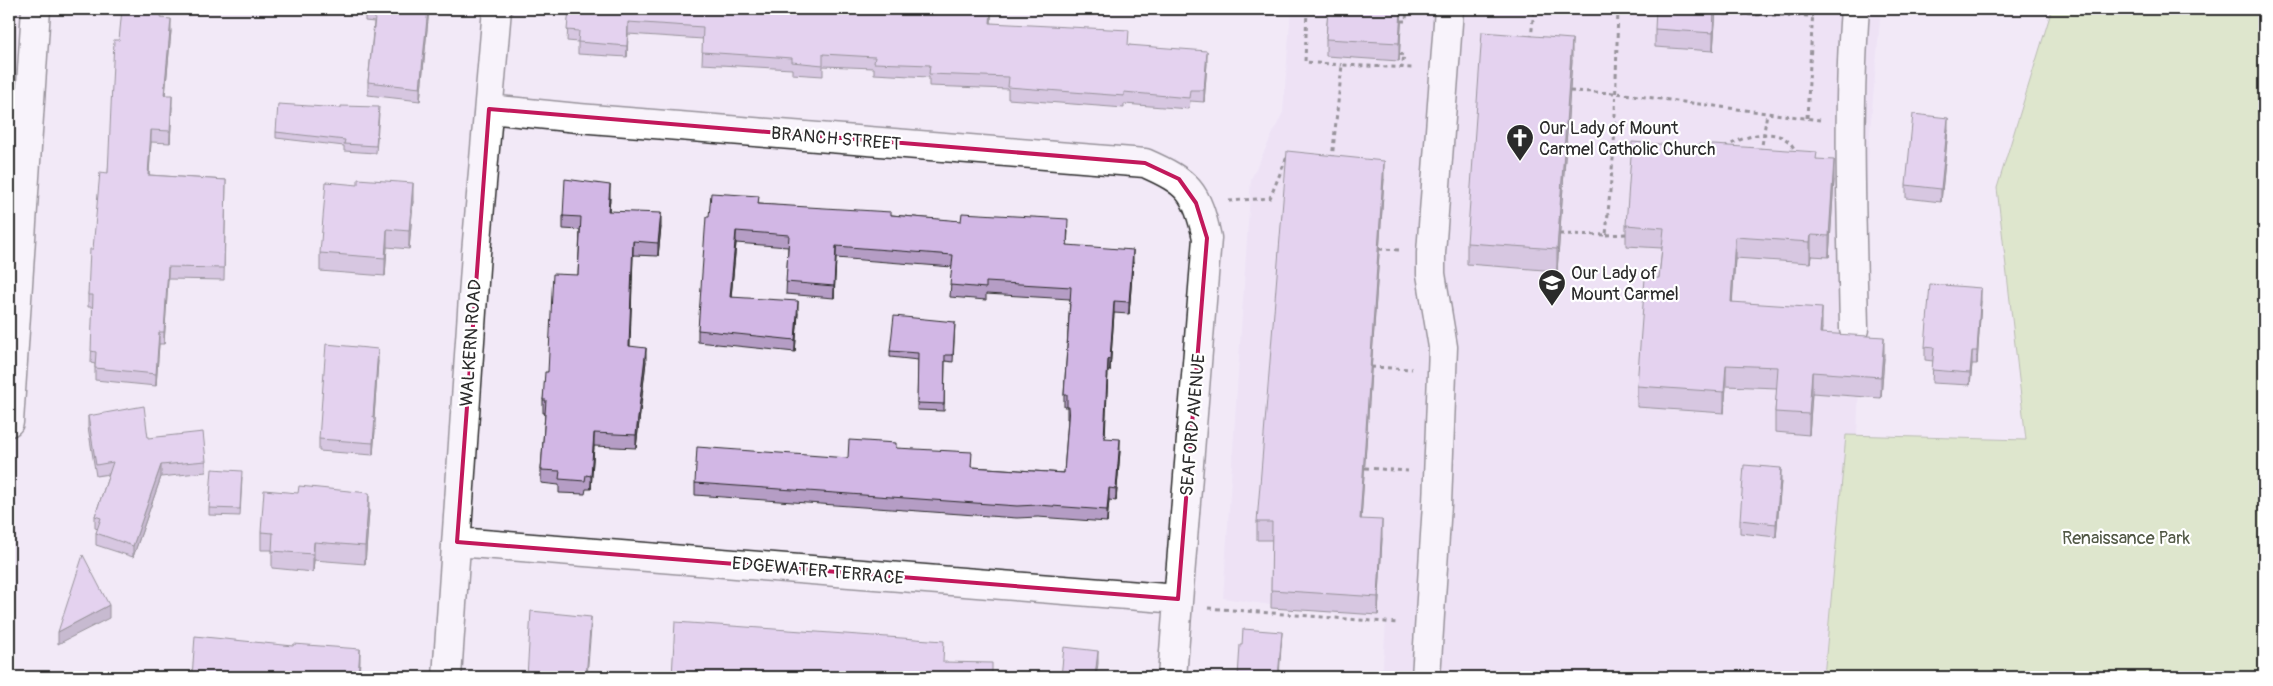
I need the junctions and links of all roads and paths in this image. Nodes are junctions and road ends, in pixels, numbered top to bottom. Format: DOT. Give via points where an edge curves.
graph roads {
  1 [pos="36,9"];
  2 [pos="498,9"];
  3 [pos="1308,9"];
  4 [pos="1407,9"];
  5 [pos="1449,9"];
  6 [pos="1534,9"];
  7 [pos="1618,9"];
  8 [pos="1814,9"];
  9 [pos="1855,9"];
  10 [pos="1724,14"];
  11 [pos="1813,16"];
  12 [pos="1401,21"];
  13 [pos="1530,47"];
  14 [pos="1399,54"];
  15 [pos="1342,65"];
  16 [pos="1402,68"];
  17 [pos="1446,71"];
  18 [pos="1570,91"];
  19 [pos="1616,93"];
  20 [pos="489,109"];
  21 [pos="1767,113"];
  22 [pos="1807,118"];
  23 [pos="1851,124"];
  24 [pos="1764,133"];
  25 [pos="1723,149"];
  26 [pos="1640,150"];
  27 [pos="1614,152"];
  28 [pos="1761,156"];
  29 [pos="1800,157"];
  30 [pos="1295,160"];
  31 [pos="1331,164"];
  32 [pos="1179,179"];
  33 [pos="1226,201"];
  34 [pos="1560,234"];
  35 [pos="1627,234"];
  36 [pos="1606,235"];
  37 [pos="1854,328"];
  38 [pos="1371,367"];
  39 [pos="1442,370"];
  40 [pos="9,422"];
  41 [pos="1365,468"];
  42 [pos="1438,473"];
  43 [pos="457,542"];
  44 [pos="1191,603"];
  45 [pos="1429,626"];
  46 [pos="447,677"];
  47 [pos="1172,677"];
  48 [pos="1426,677"];
  1 -- 40 [label="street"];
  2 -- 20 [label="street, WALKERN ROAD"];
  3 -- 15 [label="path" via="1305,62"];
  4 -- 12 [label="path" via="1406,21"];
  5 -- 17 [label="street"];
  6 -- 13 [label="path"];
  7 -- 19 [label="path"];
  8 -- 11 [label="path"];
  9 -- 23 [label="street"];
  10 -- 11 [label="path"];
  11 -- 22 [label="path"];
  14 -- 16 [label="path" via="1404,55"];
  15 -- 16 [label="path"];
  15 -- 31 [label="path"];
  16 -- 17 [label="path"];
  17 -- 39 [label="street" via="1431,274 1443,347"];
  18 -- 19 [label="path"];
  19 -- 21 [label="path"];
  19 -- 27 [label="path"];
  20 -- 32 [label="street, BRANCH STREET" via="1145,164"];
  20 -- 43 [label="street, WALKERN ROAD"];
  21 -- 22 [label="path"];
  21 -- 24 [label="path"];
  22 -- 23 [label="path"];
  23 -- 37 [label="street"];
  24 -- 25 [label="path" via="1735,140"];
  24 -- 28 [label="path"];
  24 -- 29 [label="path" via="1788,140"];
  26 -- 27 [label="path" via="1614,148"];
  27 -- 36 [label="path"];
  30 -- 33 [label="path" via="1286,159 1270,198"];
  32 -- 44 [label="street, SEAFORD AVENUE" via="1196,202 1206,238"];
  34 -- 36 [label="path"];
  35 -- 36 [label="path"];
  38 -- 39 [label="path"];
  39 -- 42 [label="street"];
  41 -- 42 [label="path"];
  42 -- 45 [label="street"];
  43 -- 44 [label="street, EDGEWATER TERRACE"];
  43 -- 46 [label="street, WALKERN ROAD"];
  44 -- 45 [label="path"];
  44 -- 47 [label="street, SEAFORD AVENUE"];
  45 -- 48 [label="street"];
}
